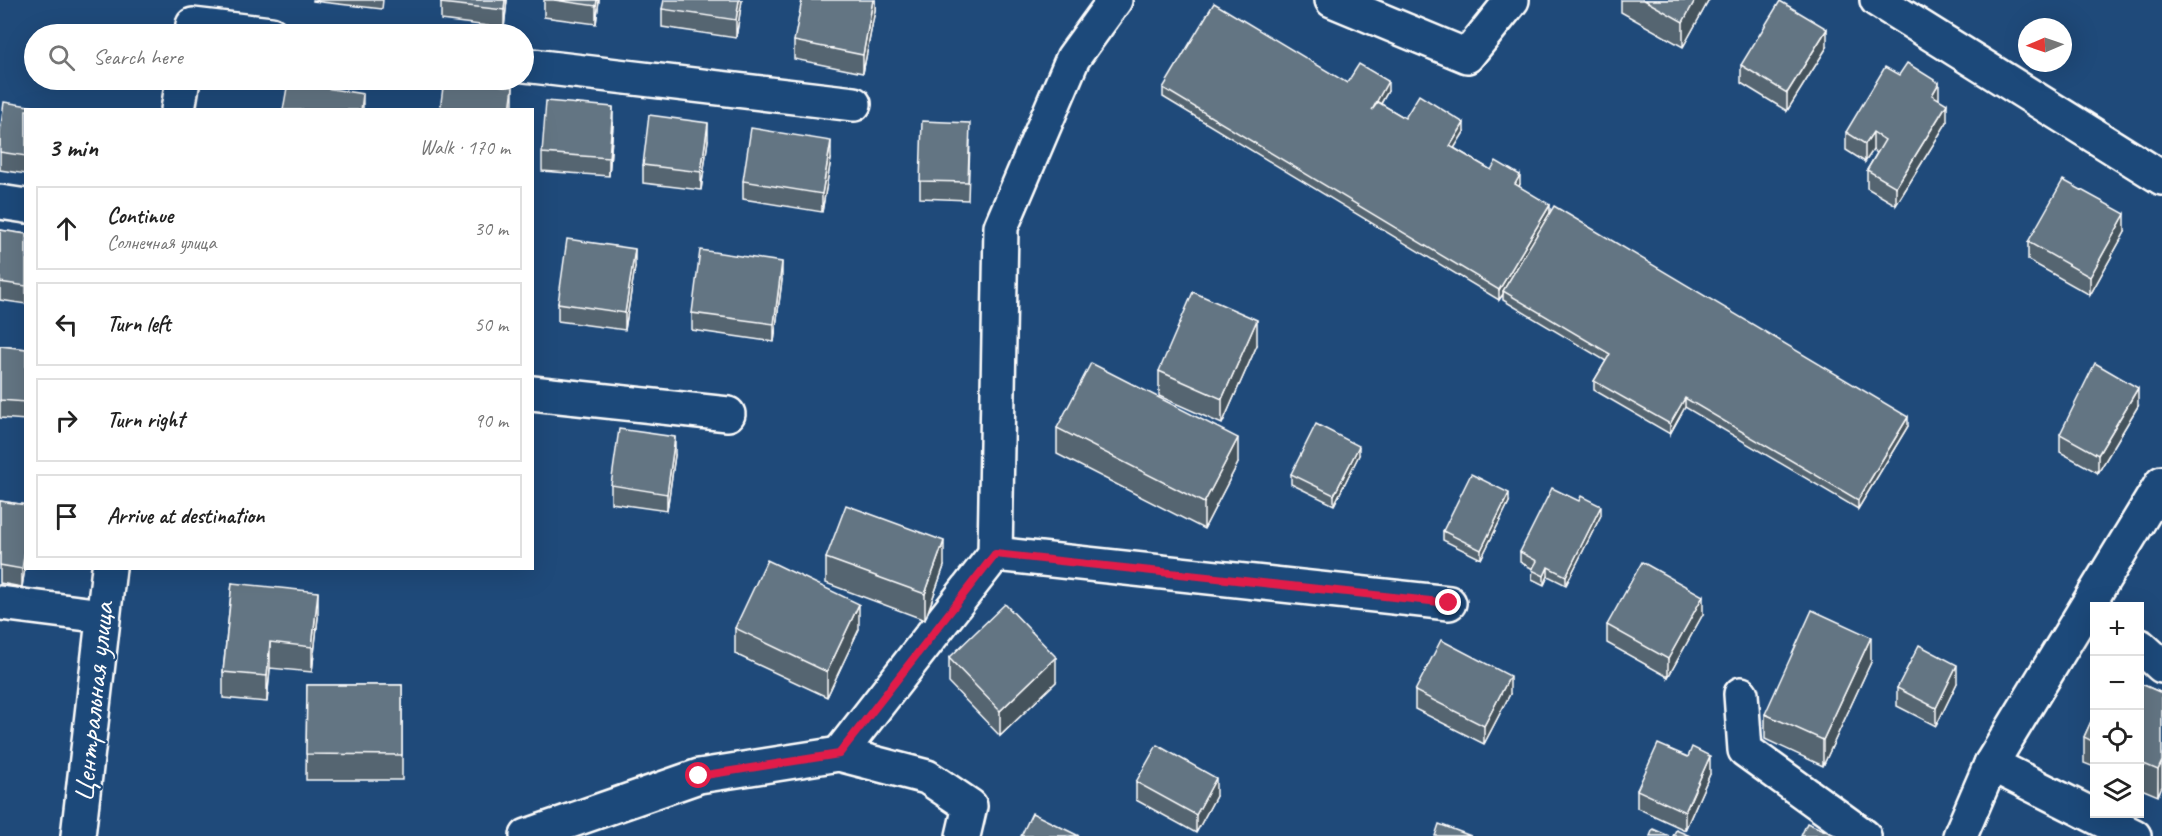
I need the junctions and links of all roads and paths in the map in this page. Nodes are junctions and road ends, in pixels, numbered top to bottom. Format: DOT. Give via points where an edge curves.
graph roads {
  1 [pos="1115,0"];
  2 [pos="1332,0"];
  3 [pos="1512,0"];
  4 [pos="1877,0"];
  5 [pos="193,20"];
  6 [pos="215,24"];
  7 [pos="534,65"];
  8 [pos="181,90"];
  9 [pos="854,104"];
  10 [pos="178,108"];
  11 [pos="2162,178"];
  12 [pos="0,202"];
  13 [pos="24,206"];
  14 [pos="534,393"];
  15 [pos="728,414"];
  16 [pos="2162,483"];
  17 [pos="995,554"];
  18 [pos="109,570"];
  19 [pos="2094,602"];
  20 [pos="0,603"];
  21 [pos="1449,603"];
  22 [pos="2090,609"];
  23 [pos="103,616"];
  24 [pos="2144,650"];
  25 [pos="2162,666"];
  26 [pos="1741,694"];
  27 [pos="839,754"];
  28 [pos="1991,764"];
  29 [pos="78,836"];
  30 [pos="527,836"];
  31 [pos="963,836"];
  32 [pos="1864,836"];
  33 [pos="1960,836"];
  34 [pos="2134,836"];
  1 -- 17 [label="street" via="1074,58 1001,227"];
  2 -- 3 [label="street" via="1467,56"];
  4 -- 11 [label="street"];
  5 -- 6 [label="street"];
  7 -- 9 [label="street"];
  8 -- 10 [label="street"];
  12 -- 13 [label="street"];
  14 -- 15 [label="street"];
  16 -- 19 [label="street"];
  17 -- 21 [label="street"];
  17 -- 27 [label="street"];
  18 -- 23 [label="street, Центральная улица"];
  20 -- 23 [label="street"];
  22 -- 28 [label="street"];
  23 -- 29 [label="street, Центральная улица"];
  24 -- 25 [label="street"];
  26 -- 32 [label="street" via="1745,750"];
  27 -- 30 [label="street" via="699,776"];
  27 -- 31 [label="street" via="927,777 970,806"];
  28 -- 33 [label="street"];
  28 -- 34 [label="street"];
}
